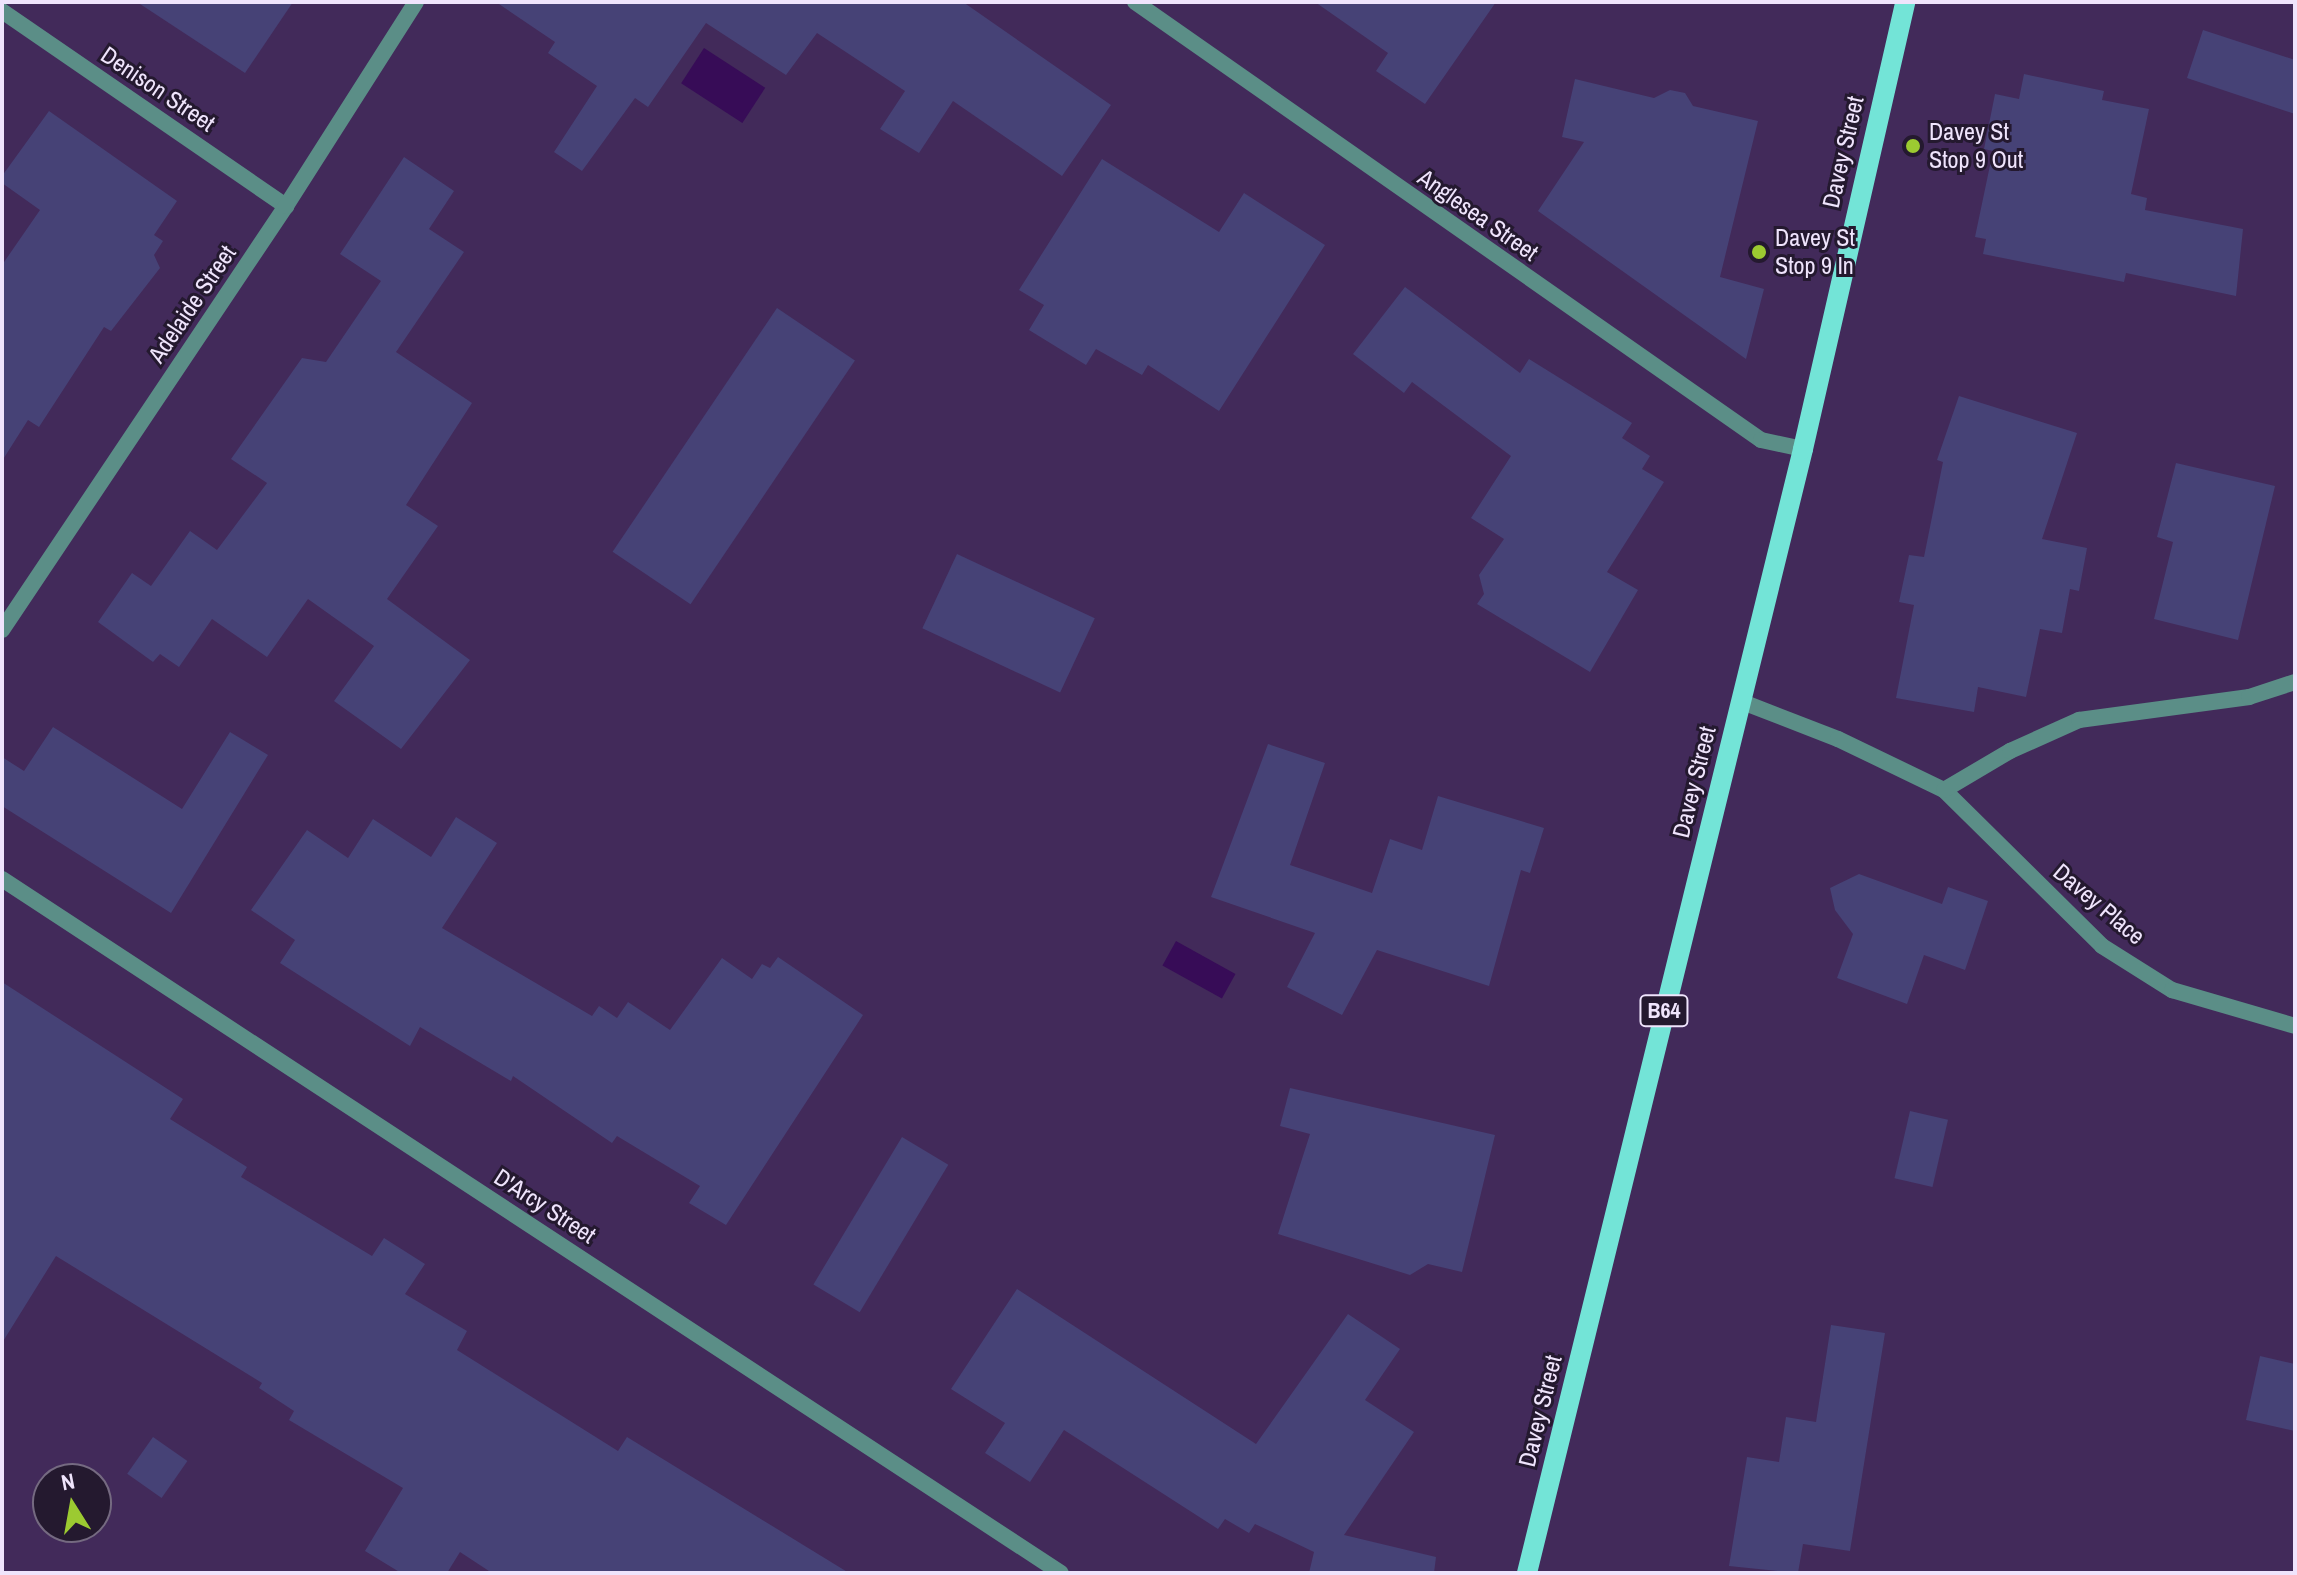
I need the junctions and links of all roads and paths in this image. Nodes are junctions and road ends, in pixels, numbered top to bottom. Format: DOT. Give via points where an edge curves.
graph roads {
  1 [pos="1135,2"];
  2 [pos="1905,2"];
  3 [pos="411,4"];
  4 [pos="2,11"];
  5 [pos="286,206"];
  6 [pos="1803,449"];
  7 [pos="2,630"];
  8 [pos="2295,682"];
  9 [pos="1740,701"];
  10 [pos="1944,790"];
  11 [pos="2,879"];
  12 [pos="2295,1026"];
  13 [pos="1061,1573"];
  14 [pos="1527,1573"];
  1 -- 6 [label="street, Anglesea Street" via="1761,440"];
  2 -- 6 [label="main road, Davey Street / B64"];
  3 -- 5 [label="street, Adelaide Street"];
  4 -- 5 [label="street, Denison Street"];
  5 -- 7 [label="street, Adelaide Street"];
  6 -- 9 [label="main road, Davey Street / B64"];
  8 -- 10 [label="street" via="2249,697 2079,720 2010,751"];
  9 -- 10 [label="street, Davey Place" via="1838,739"];
  9 -- 14 [label="main road, Davey Street / B64"];
  10 -- 12 [label="street, Davey Place" via="2102,946 2172,990"];
  11 -- 13 [label="street, D'Arcy Street"];
}
